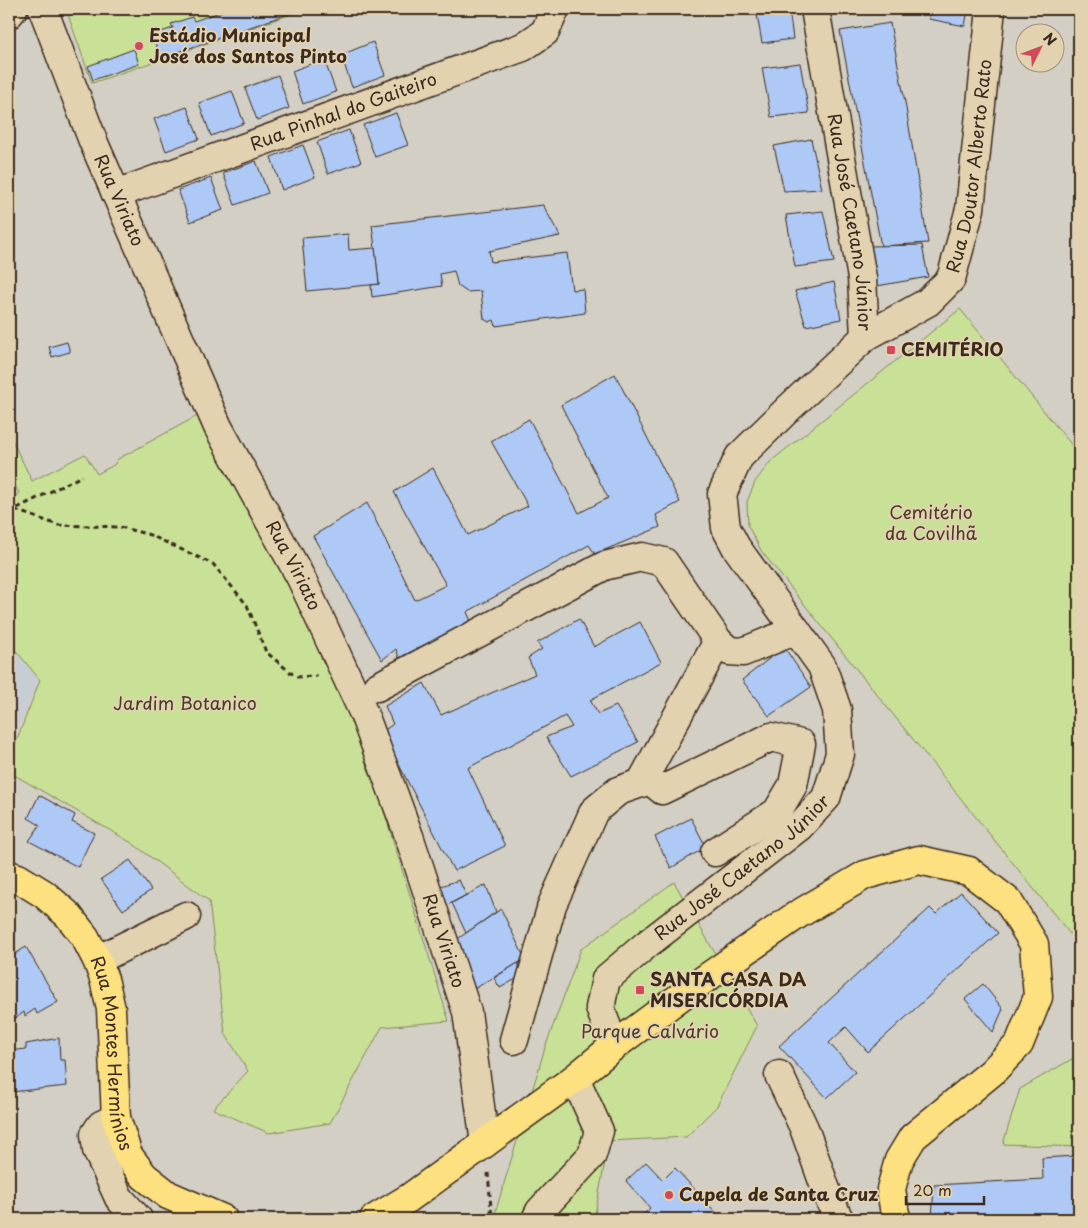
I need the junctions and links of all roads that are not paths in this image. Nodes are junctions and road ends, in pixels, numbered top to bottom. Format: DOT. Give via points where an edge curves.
graph roads {
  1 [pos="13,9"];
  2 [pos="43,9"];
  3 [pos="555,9"];
  4 [pos="815,9"];
  5 [pos="991,9"];
  6 [pos="9,14"];
  7 [pos="116,194"];
  8 [pos="865,337"];
  9 [pos="796,630"];
  10 [pos="718,641"];
  11 [pos="377,687"];
  12 [pos="645,776"];
  13 [pos="715,852"];
  14 [pos="9,875"];
  15 [pos="186,916"];
  16 [pos="97,960"];
  17 [pos="514,1040"];
  18 [pos="614,1046"];
  19 [pos="779,1075"];
  20 [pos="575,1078"];
  21 [pos="116,1118"];
  22 [pos="485,1143"];
  23 [pos="138,1219"];
  24 [pos="223,1219"];
  25 [pos="374,1219"];
  26 [pos="536,1219"];
  27 [pos="839,1219"];
  28 [pos="897,1219"];
  1 -- 6 [label="street"];
  2 -- 7 [label="street, Rua Viriato"];
  3 -- 7 [label="street, Rua Pinhal do Gaiteiro" via="545,32 523,47"];
  4 -- 8 [label="street, Rua José Caetano Júnior" via="862,278"];
  5 -- 8 [label="street, Rua Doutor Alberto Rato" via="970,209 952,279 928,302"];
  7 -- 22 [label="street, Rua Viriato" via="218,426 301,578 364,714 409,836 467,1012"];
  8 -- 9 [label="street, Rua José Caetano Júnior" via="739,457 722,494 726,528 736,547"];
  9 -- 10 [label="street" via="743,652 729,651"];
  9 -- 18 [label="street, Rua José Caetano Júnior" via="822,666 837,710 840,754 826,798 799,827 606,979 600,1008"];
  10 -- 11 [label="street" via="664,562 642,557 604,566"];
  10 -- 12 [label="street"];
  12 -- 13 [label="street" via="662,790 771,737 801,744 793,784 776,812"];
  12 -- 17 [label="street" via="641,783 618,790 594,811 552,905"];
  14 -- 16 [label="main road, Rua Montes Hermínios" via="44,894 68,916 85,937"];
  15 -- 16 [label="street"];
  16 -- 21 [label="main road, Rua Montes Hermínios" via="111,1009"];
  18 -- 20 [label="main road"];
  18 -- 28 [label="main road" via="797,915 865,874 919,860 969,871 1008,901 1034,944 1038,997 1020,1044 992,1072 914,1137 899,1160 891,1189"];
  19 -- 27 [label="street" via="804,1128"];
  20 -- 22 [label="main road"];
  20 -- 26 [label="street" via="599,1131 592,1155"];
  21 -- 23 [label="street" via="101,1125 95,1134 96,1150 119,1198"];
  21 -- 24 [label="main road, Rua Montes Hermínios" via="128,1155 144,1176 168,1195"];
  22 -- 25 [label="main road"];
}
